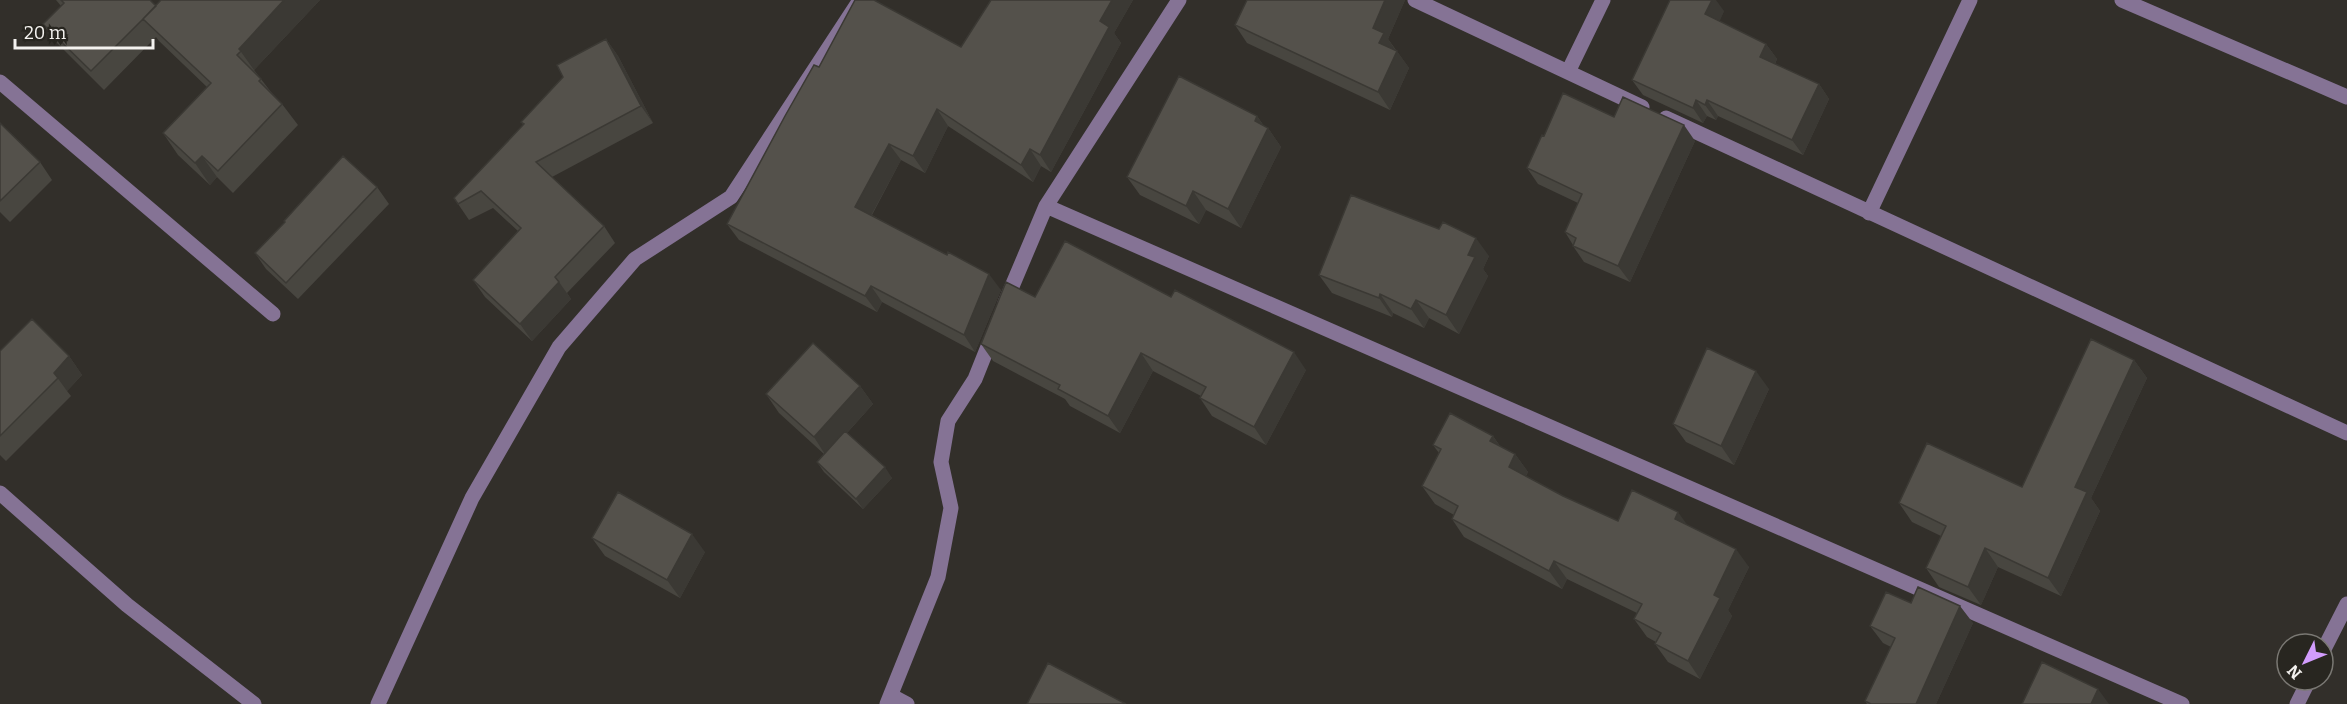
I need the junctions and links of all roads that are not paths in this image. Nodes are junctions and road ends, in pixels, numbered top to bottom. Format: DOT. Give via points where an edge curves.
graph roads {
  1 [pos="860,0"];
  2 [pos="1179,0"];
  3 [pos="1415,0"];
  4 [pos="1603,0"];
  5 [pos="1970,0"];
  6 [pos="2122,0"];
  7 [pos="1568,72"];
  8 [pos="0,82"];
  9 [pos="2347,97"];
  10 [pos="1046,206"];
  11 [pos="1869,213"];
  12 [pos="273,314"];
  13 [pos="2347,433"];
  14 [pos="0,493"];
  15 [pos="2347,604"];
  16 [pos="2333,632"];
  17 [pos="890,700"];
  18 [pos="254,704"];
  19 [pos="378,704"];
  20 [pos="907,704"];
  21 [pos="2182,704"];
  1 -- 19 [label="street" via="731,197 635,259 560,347 472,498"];
  2 -- 10 [label="street"];
  3 -- 7 [label="street"];
  4 -- 7 [label="street"];
  5 -- 11 [label="street"];
  6 -- 9 [label="street"];
  7 -- 11 [label="street"];
  8 -- 12 [label="street"];
  10 -- 17 [label="street" via="975,379 948,421 941,462 951,508 938,577"];
  10 -- 21 [label="street"];
  11 -- 13 [label="street"];
  14 -- 18 [label="street" via="127,605"];
  15 -- 16 [label="street"];
  17 -- 20 [label="street"];
}
